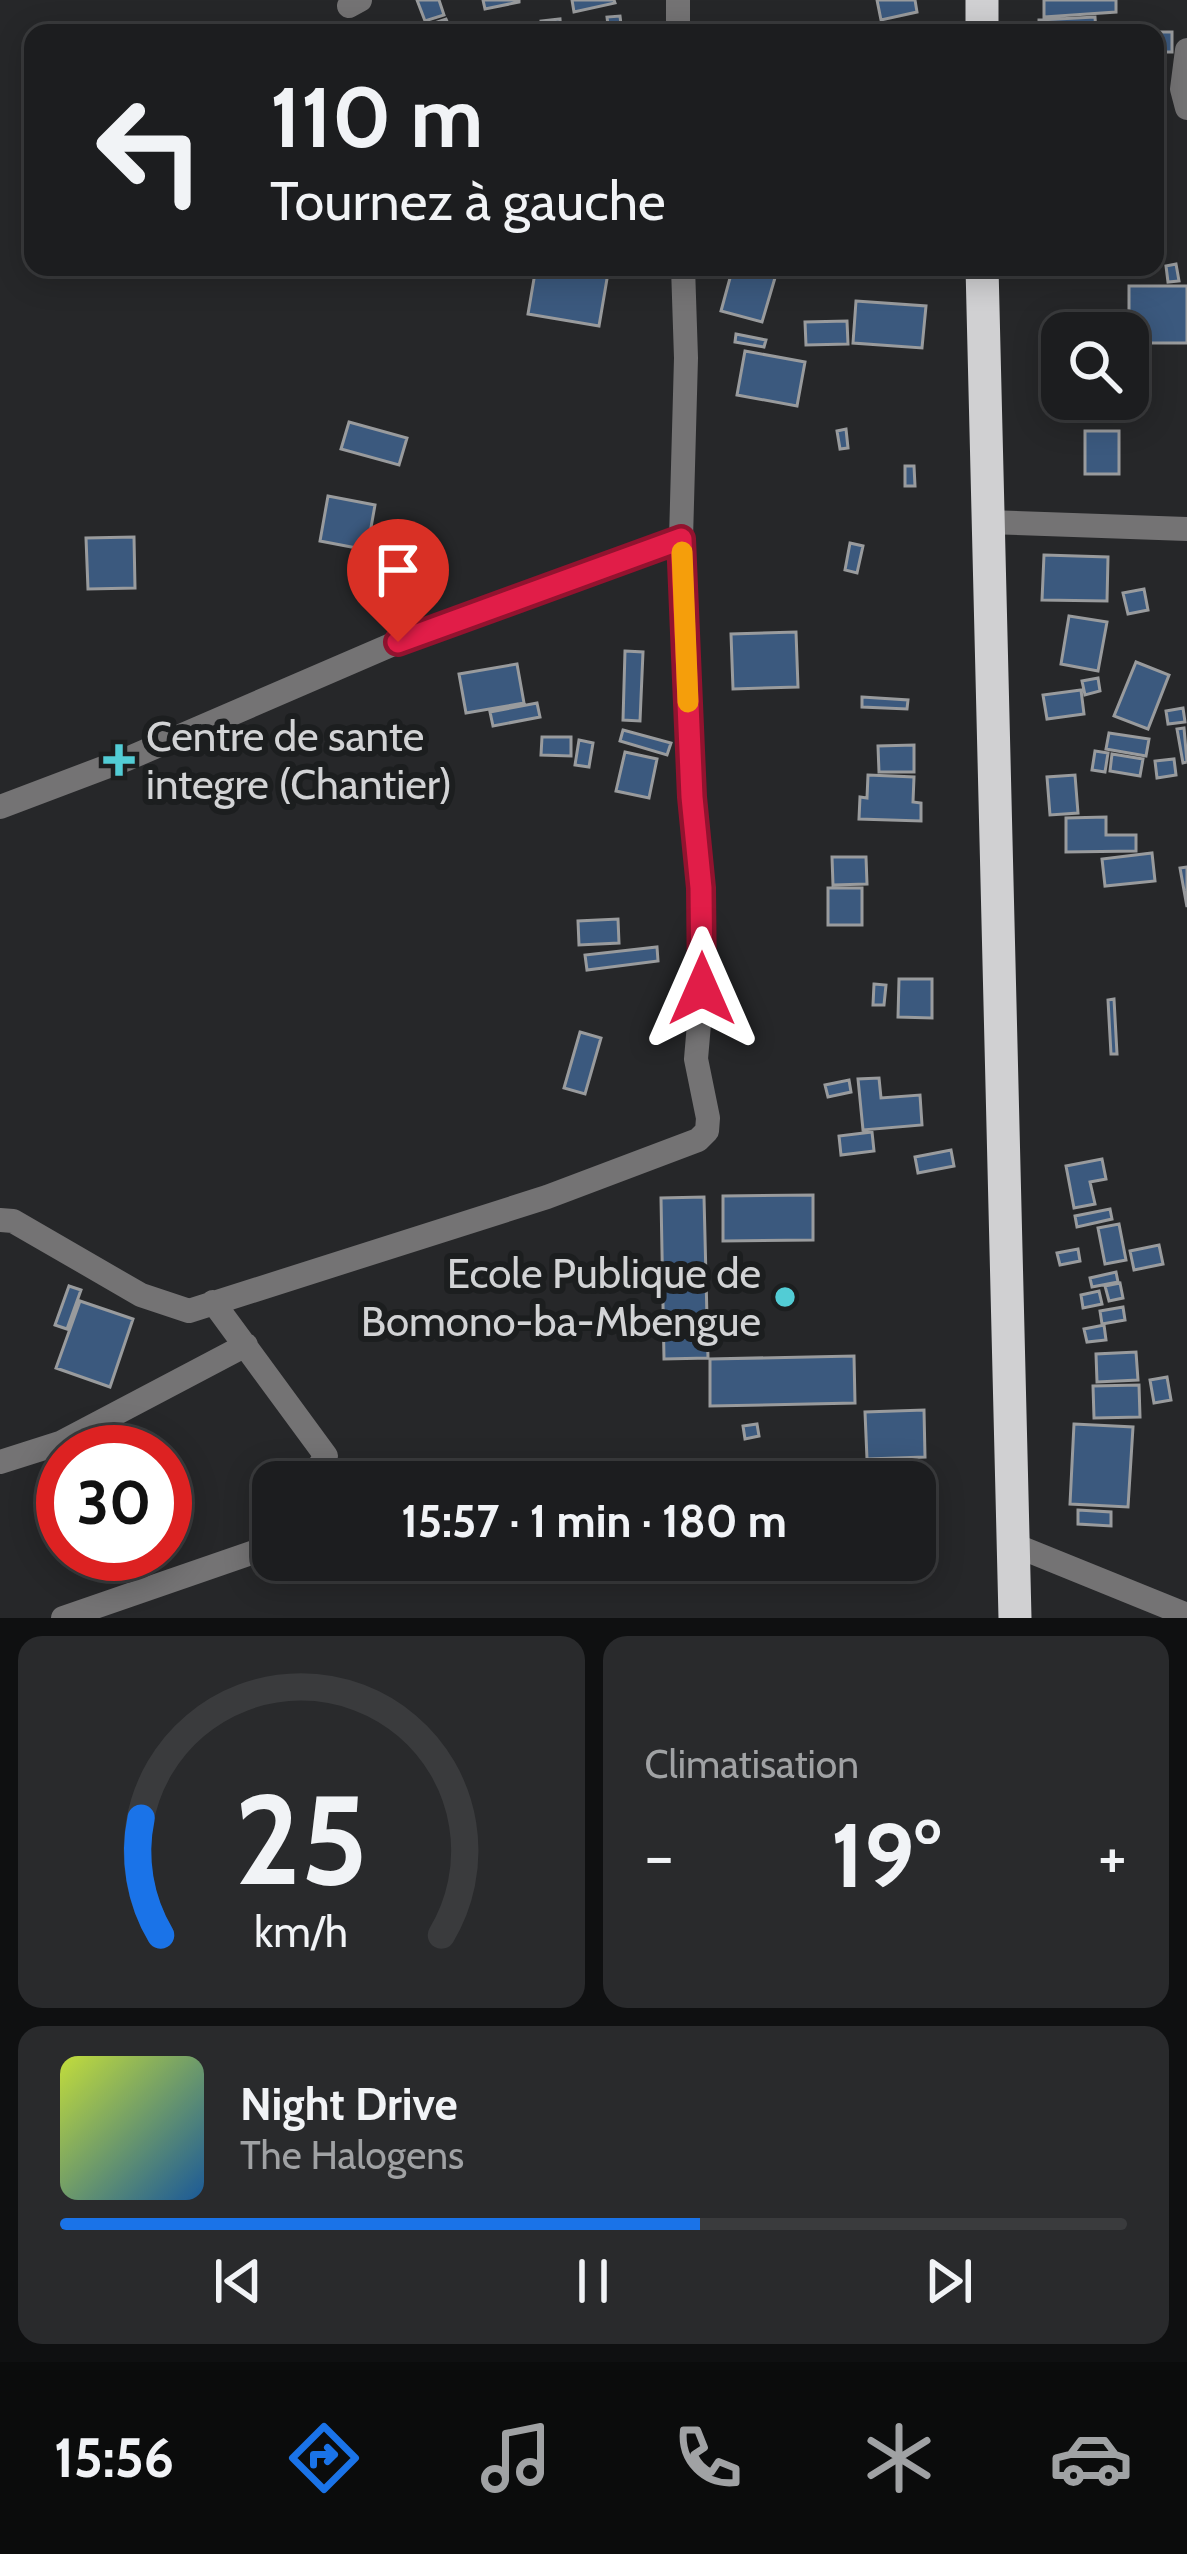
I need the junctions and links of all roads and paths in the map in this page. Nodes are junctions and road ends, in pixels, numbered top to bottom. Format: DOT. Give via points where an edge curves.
graph roads {
  1 [pos="1187,50"];
  2 [pos="1187,108"];
  3 [pos="683,276"];
  4 [pos="982,276"];
  5 [pos="987,522"];
  6 [pos="1187,529"];
  7 [pos="681,539"];
  8 [pos="0,807"];
  9 [pos="0,1220"];
  10 [pos="213,1302"];
  11 [pos="246,1345"];
  12 [pos="323,1461"];
  13 [pos="0,1462"];
  14 [pos="1012,1544"];
  15 [pos="252,1553"];
  16 [pos="1187,1615"];
  17 [pos="63,1618"];
  18 [pos="1015,1618"];
  1 -- 2 [label="street"];
  3 -- 7 [label="street"];
  4 -- 5 [label="highway"];
  5 -- 6 [label="street"];
  5 -- 14 [label="highway"];
  7 -- 8 [label="street" via="398,642"];
  7 -- 10 [label="street" via="701,888 696,1059 706,1131 547,1197"];
  9 -- 10 [label="street" via="141,1295 189,1311"];
  10 -- 11 [label="street"];
  11 -- 12 [label="street"];
  11 -- 13 [label="street" via="60,1443"];
  14 -- 16 [label="street"];
  14 -- 18 [label="highway"];
  15 -- 17 [label="street"];
}
